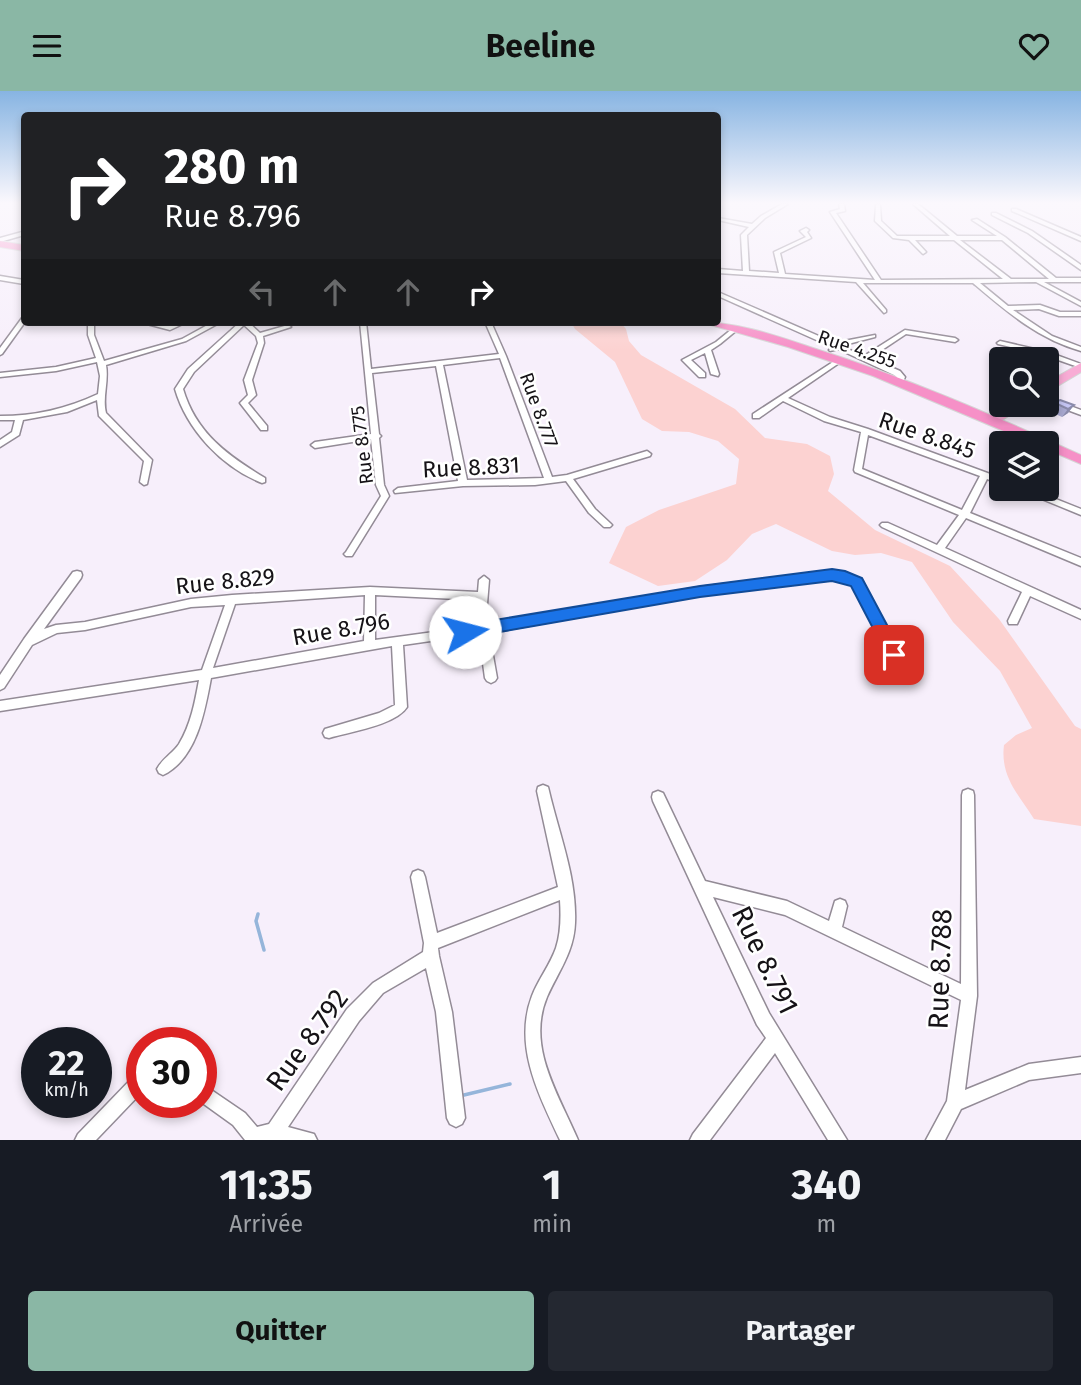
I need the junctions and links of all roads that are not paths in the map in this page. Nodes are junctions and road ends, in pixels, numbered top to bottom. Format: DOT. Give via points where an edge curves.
graph roads {
  1 [pos="745,253"];
  2 [pos="777,253"];
  3 [pos="860,253"];
  4 [pos="974,253"];
  5 [pos="1021,253"];
  6 [pos="1061,253"];
  7 [pos="1081,257"];
  8 [pos="1068,258"];
  9 [pos="1081,268"];
  10 [pos="721,271"];
  11 [pos="746,273"];
  12 [pos="782,275"];
  13 [pos="0,278"];
  14 [pos="857,280"];
  15 [pos="1081,280"];
  16 [pos="1010,281"];
  17 [pos="1037,281"];
  18 [pos="1054,281"];
  19 [pos="21,282"];
  20 [pos="879,282"];
  21 [pos="975,282"];
  22 [pos="721,296"];
  23 [pos="1081,304"];
  24 [pos="1006,308"];
  25 [pos="884,311"];
  26 [pos="1081,314"];
  27 [pos="21,323"];
  28 [pos="92,326"];
  29 [pos="210,326"];
  30 [pos="240,326"];
  31 [pos="249,326"];
  32 [pos="364,326"];
  33 [pos="490,326"];
  34 [pos="720,326"];
  35 [pos="288,327"];
  36 [pos="734,330"];
  37 [pos="259,335"];
  38 [pos="873,336"];
  39 [pos="955,339"];
  40 [pos="1000,343"];
  41 [pos="707,349"];
  42 [pos="1081,349"];
  43 [pos="0,353"];
  44 [pos="837,354"];
  45 [pos="503,356"];
  46 [pos="864,359"];
  47 [pos="101,362"];
  48 [pos="439,363"];
  49 [pos="1081,367"];
  50 [pos="370,371"];
  51 [pos="715,374"];
  52 [pos="0,375"];
  53 [pos="702,375"];
  54 [pos="1059,381"];
  55 [pos="899,382"];
  56 [pos="100,396"];
  57 [pos="783,398"];
  58 [pos="1059,404"];
  59 [pos="1081,413"];
  60 [pos="756,417"];
  61 [pos="998,417"];
  62 [pos="0,418"];
  63 [pos="19,418"];
  64 [pos="993,420"];
  65 [pos="264,428"];
  66 [pos="866,431"];
  67 [pos="1018,431"];
  68 [pos="377,436"];
  69 [pos="0,444"];
  70 [pos="315,445"];
  71 [pos="1059,450"];
  72 [pos="647,454"];
  73 [pos="1081,460"];
  74 [pos="985,475"];
  75 [pos="989,476"];
  76 [pos="568,478"];
  77 [pos="262,480"];
  78 [pos="549,481"];
  79 [pos="144,482"];
  80 [pos="463,483"];
  81 [pos="398,491"];
  82 [pos="1053,501"];
  83 [pos="1081,512"];
  84 [pos="964,515"];
  85 [pos="607,525"];
  86 [pos="884,525"];
  87 [pos="939,549"];
  88 [pos="349,554"];
  89 [pos="1081,562"];
  90 [pos="77,575"];
  91 [pos="484,580"];
  92 [pos="1028,590"];
  93 [pos="370,591"];
  94 [pos="482,596"];
  95 [pos="232,599"];
  96 [pos="1081,615"];
  97 [pos="1013,621"];
  98 [pos="485,629"];
  99 [pos="397,641"];
  100 [pos="28,642"];
  101 [pos="369,645"];
  102 [pos="894,655"];
  103 [pos="206,673"];
  104 [pos="491,678"];
  105 [pos="0,685"];
  106 [pos="0,706"];
  107 [pos="329,733"];
  108 [pos="163,769"];
  109 [pos="543,791"];
  110 [pos="968,795"];
  111 [pos="658,797"];
  112 [pos="418,877"];
  113 [pos="700,887"];
  114 [pos="565,891"];
  115 [pos="841,906"];
  116 [pos="834,930"];
  117 [pos="431,949"];
  118 [pos="969,996"];
  119 [pos="775,1039"];
  120 [pos="1081,1065"];
  121 [pos="126,1097"];
  122 [pos="217,1103"];
  123 [pos="955,1103"];
  124 [pos="456,1118"];
  125 [pos="272,1136"];
  126 [pos="84,1140"];
  127 [pos="308,1140"];
  128 [pos="569,1140"];
  129 [pos="699,1140"];
  130 [pos="838,1140"];
  131 [pos="935,1140"];
  1 -- 11 [label="street"];
  2 -- 12 [label="street"];
  3 -- 20 [label="street"];
  4 -- 16 [label="street"];
  5 -- 18 [label="street"];
  6 -- 8 [label="street"];
  7 -- 8 [label="street"];
  8 -- 9 [label="street"];
  10 -- 11 [label="street"];
  11 -- 12 [label="street"];
  12 -- 14 [label="street"];
  13 -- 19 [label="street"];
  14 -- 20 [label="street"];
  14 -- 25 [label="street"];
  15 -- 18 [label="street"];
  16 -- 17 [label="street"];
  16 -- 21 [label="street"];
  17 -- 18 [label="street"];
  17 -- 23 [label="street"];
  20 -- 21 [label="street"];
  21 -- 24 [label="street"];
  22 -- 44 [label="street"];
  24 -- 26 [label="street" via="1040,307 1059,314"];
  24 -- 42 [label="street" via="1045,337"];
  27 -- 43 [label="street"];
  28 -- 47 [label="street" via="93,346"];
  29 -- 47 [label="street" via="184,340"];
  30 -- 77 [label="street" via="191,371 179,389 181,403 205,438"];
  31 -- 37 [label="street"];
  32 -- 50 [label="street, Rue 8.775"];
  33 -- 45 [label="street"];
  34 -- 36 [label="highway, Rue 4.255"];
  35 -- 37 [label="street"];
  36 -- 41 [label="street"];
  36 -- 44 [label="highway, Rue 4.255" via="825,356"];
  37 -- 65 [label="street" via="260,348 248,380 252,395 244,403"];
  38 -- 44 [label="street"];
  39 -- 46 [label="street" via="905,332"];
  40 -- 49 [label="street" via="1046,352"];
  41 -- 51 [label="street"];
  41 -- 53 [label="street" via="686,360"];
  44 -- 46 [label="street"];
  44 -- 55 [label="highway, Rue 4.255"];
  44 -- 57 [label="street"];
  45 -- 48 [label="street, Rue 8.777"];
  45 -- 78 [label="street, Rue 8.777"];
  46 -- 55 [label="street" via="897,373"];
  47 -- 52 [label="street"];
  47 -- 56 [label="street"];
  48 -- 50 [label="street, Rue 8.777"];
  48 -- 80 [label="street"];
  49 -- 54 [label="main road"];
  50 -- 68 [label="street, Rue 8.775"];
  55 -- 64 [label="highway, Rue 4.255"];
  56 -- 63 [label="street" via="58,413"];
  56 -- 79 [label="street" via="102,414 148,460"];
  57 -- 60 [label="street"];
  57 -- 66 [label="street"];
  58 -- 59 [label="street"];
  61 -- 64 [label="main road"];
  62 -- 63 [label="street"];
  63 -- 69 [label="street" via="16,433"];
  64 -- 67 [label="highway, Rue 4.255"];
  66 -- 74 [label="street, Rue 8.845"];
  66 -- 84 [label="street, Rue 8.845" via="858,470"];
  68 -- 70 [label="street"];
  68 -- 88 [label="street, Rue 8.775" via="380,485 385,496"];
  71 -- 73 [label="highway, Rue 4.255"];
  72 -- 76 [label="street, Rue 8.831"];
  74 -- 75 [label="street, Rue 8.845"];
  74 -- 84 [label="street"];
  76 -- 78 [label="street, Rue 8.831"];
  76 -- 85 [label="street"];
  78 -- 80 [label="street, Rue 8.831"];
  80 -- 81 [label="street, Rue 8.831"];
  82 -- 83 [label="street"];
  84 -- 87 [label="street"];
  84 -- 89 [label="street, Rue 8.845"];
  86 -- 87 [label="street"];
  87 -- 92 [label="street"];
  90 -- 100 [label="street"];
  91 -- 94 [label="street"];
  92 -- 96 [label="street"];
  92 -- 97 [label="street"];
  93 -- 94 [label="street, Rue 8.829"];
  93 -- 95 [label="street, Rue 8.829"];
  93 -- 101 [label="street"];
  94 -- 98 [label="street"];
  95 -- 100 [label="street, Rue 8.829" via="56,629"];
  95 -- 103 [label="street"];
  98 -- 99 [label="street, Rue 8.796"];
  98 -- 102 [label="street, Rue 8.796" via="700,591 832,575 857,582"];
  98 -- 104 [label="street"];
  99 -- 101 [label="street, Rue 8.796"];
  99 -- 107 [label="street" via="401,707 392,715"];
  100 -- 105 [label="street"];
  101 -- 103 [label="street, Rue 8.796"];
  103 -- 106 [label="street, Rue 8.796"];
  103 -- 108 [label="street" via="192,730 182,750"];
  109 -- 114 [label="street"];
  110 -- 118 [label="street, Rue 8.788"];
  111 -- 113 [label="street, Rue 8.791"];
  112 -- 117 [label="street"];
  113 -- 116 [label="street" via="787,908"];
  113 -- 119 [label="street, Rue 8.791"];
  114 -- 117 [label="street, Rue 8.792"];
  114 -- 128 [label="street" via="566,941 537,1001 530,1031 546,1090"];
  115 -- 116 [label="street"];
  116 -- 118 [label="street"];
  117 -- 124 [label="street" via="444,1012"];
  117 -- 125 [label="street, Rue 8.792" via="378,988 353,1015"];
  118 -- 123 [label="street, Rue 8.788"];
  119 -- 129 [label="street"];
  119 -- 130 [label="street, Rue 8.791"];
  120 -- 123 [label="street" via="1029,1072"];
  121 -- 126 [label="street"];
  122 -- 125 [label="street" via="253,1136"];
  123 -- 131 [label="street, Rue 8.788"];
  125 -- 127 [label="street"];
}
